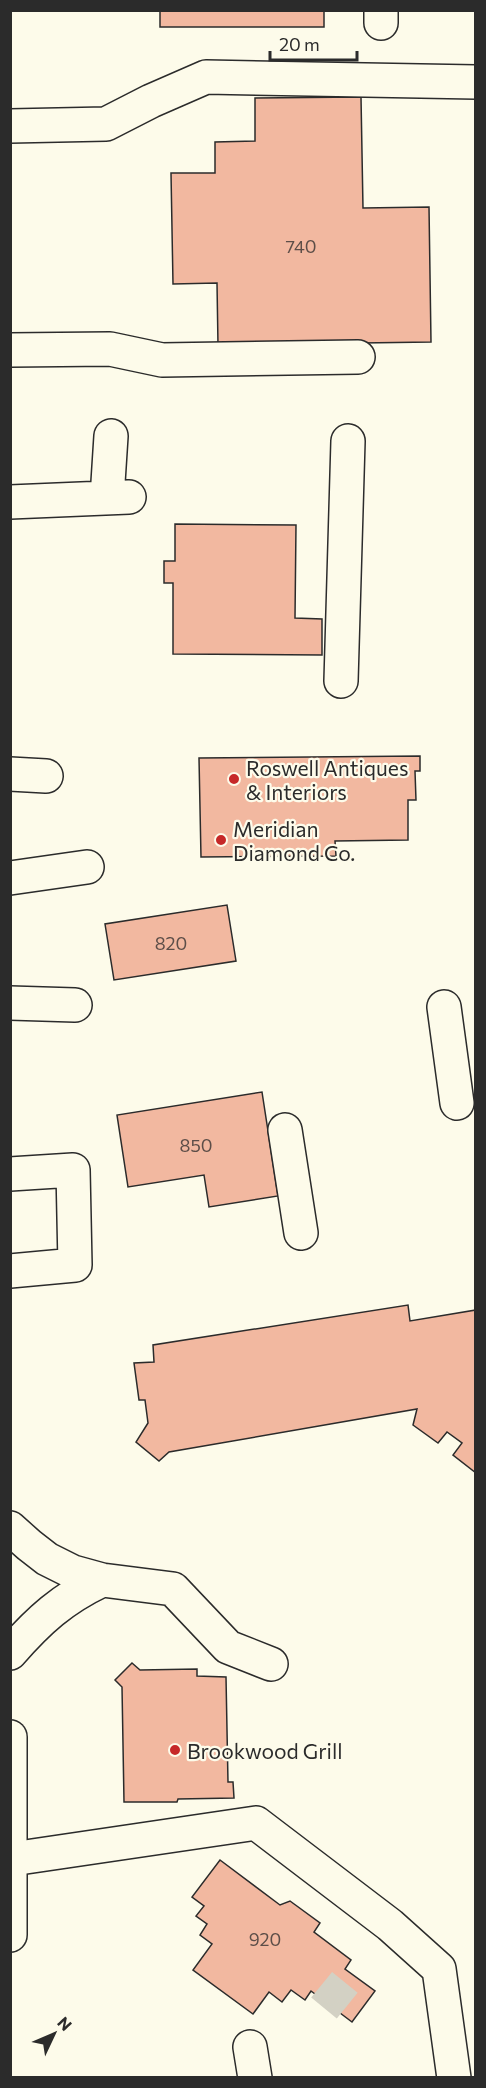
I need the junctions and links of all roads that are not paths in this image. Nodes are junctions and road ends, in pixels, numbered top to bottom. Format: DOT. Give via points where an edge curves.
graph roads {
  1 [pos="476,82"];
  2 [pos="10,126"];
  3 [pos="10,350"];
  4 [pos="358,357"];
  5 [pos="111,436"];
  6 [pos="348,441"];
  7 [pos="10,502"];
  8 [pos="341,681"];
  9 [pos="10,774"];
  10 [pos="46,776"];
  11 [pos="87,867"];
  12 [pos="10,878"];
  13 [pos="10,1003"];
  14 [pos="75,1005"];
  15 [pos="444,1007"];
  16 [pos="457,1103"];
  17 [pos="285,1131"];
  18 [pos="10,1174"];
  19 [pos="301,1233"];
  20 [pos="10,1271"];
  21 [pos="10,1528"];
  22 [pos="102,1580"];
  23 [pos="10,1653"];
  24 [pos="271,1664"];
  25 [pos="10,1737"];
  26 [pos="12,1859"];
  27 [pos="10,1935"];
  28 [pos="454,2078"];
  1 -- 2 [label="main road" via="206,77 106,124"];
  3 -- 4 [label="main road" via="110,349 162,360"];
  5 -- 7 [label="main road" via="118,497"];
  6 -- 8 [label="main road"];
  9 -- 10 [label="main road"];
  11 -- 12 [label="main road"];
  13 -- 14 [label="main road"];
  15 -- 16 [label="main road"];
  17 -- 19 [label="main road"];
  18 -- 20 [label="main road" via="73,1170 75,1265"];
  21 -- 22 [label="main road" via="47,1559"];
  22 -- 23 [label="main road" via="77,1591 46,1615"];
  22 -- 24 [label="main road" via="172,1589 228,1647"];
  25 -- 26 [label="main road"];
  26 -- 27 [label="main road"];
  26 -- 28 [label="main road" via="256,1823 390,1925 439,1969"];
}
